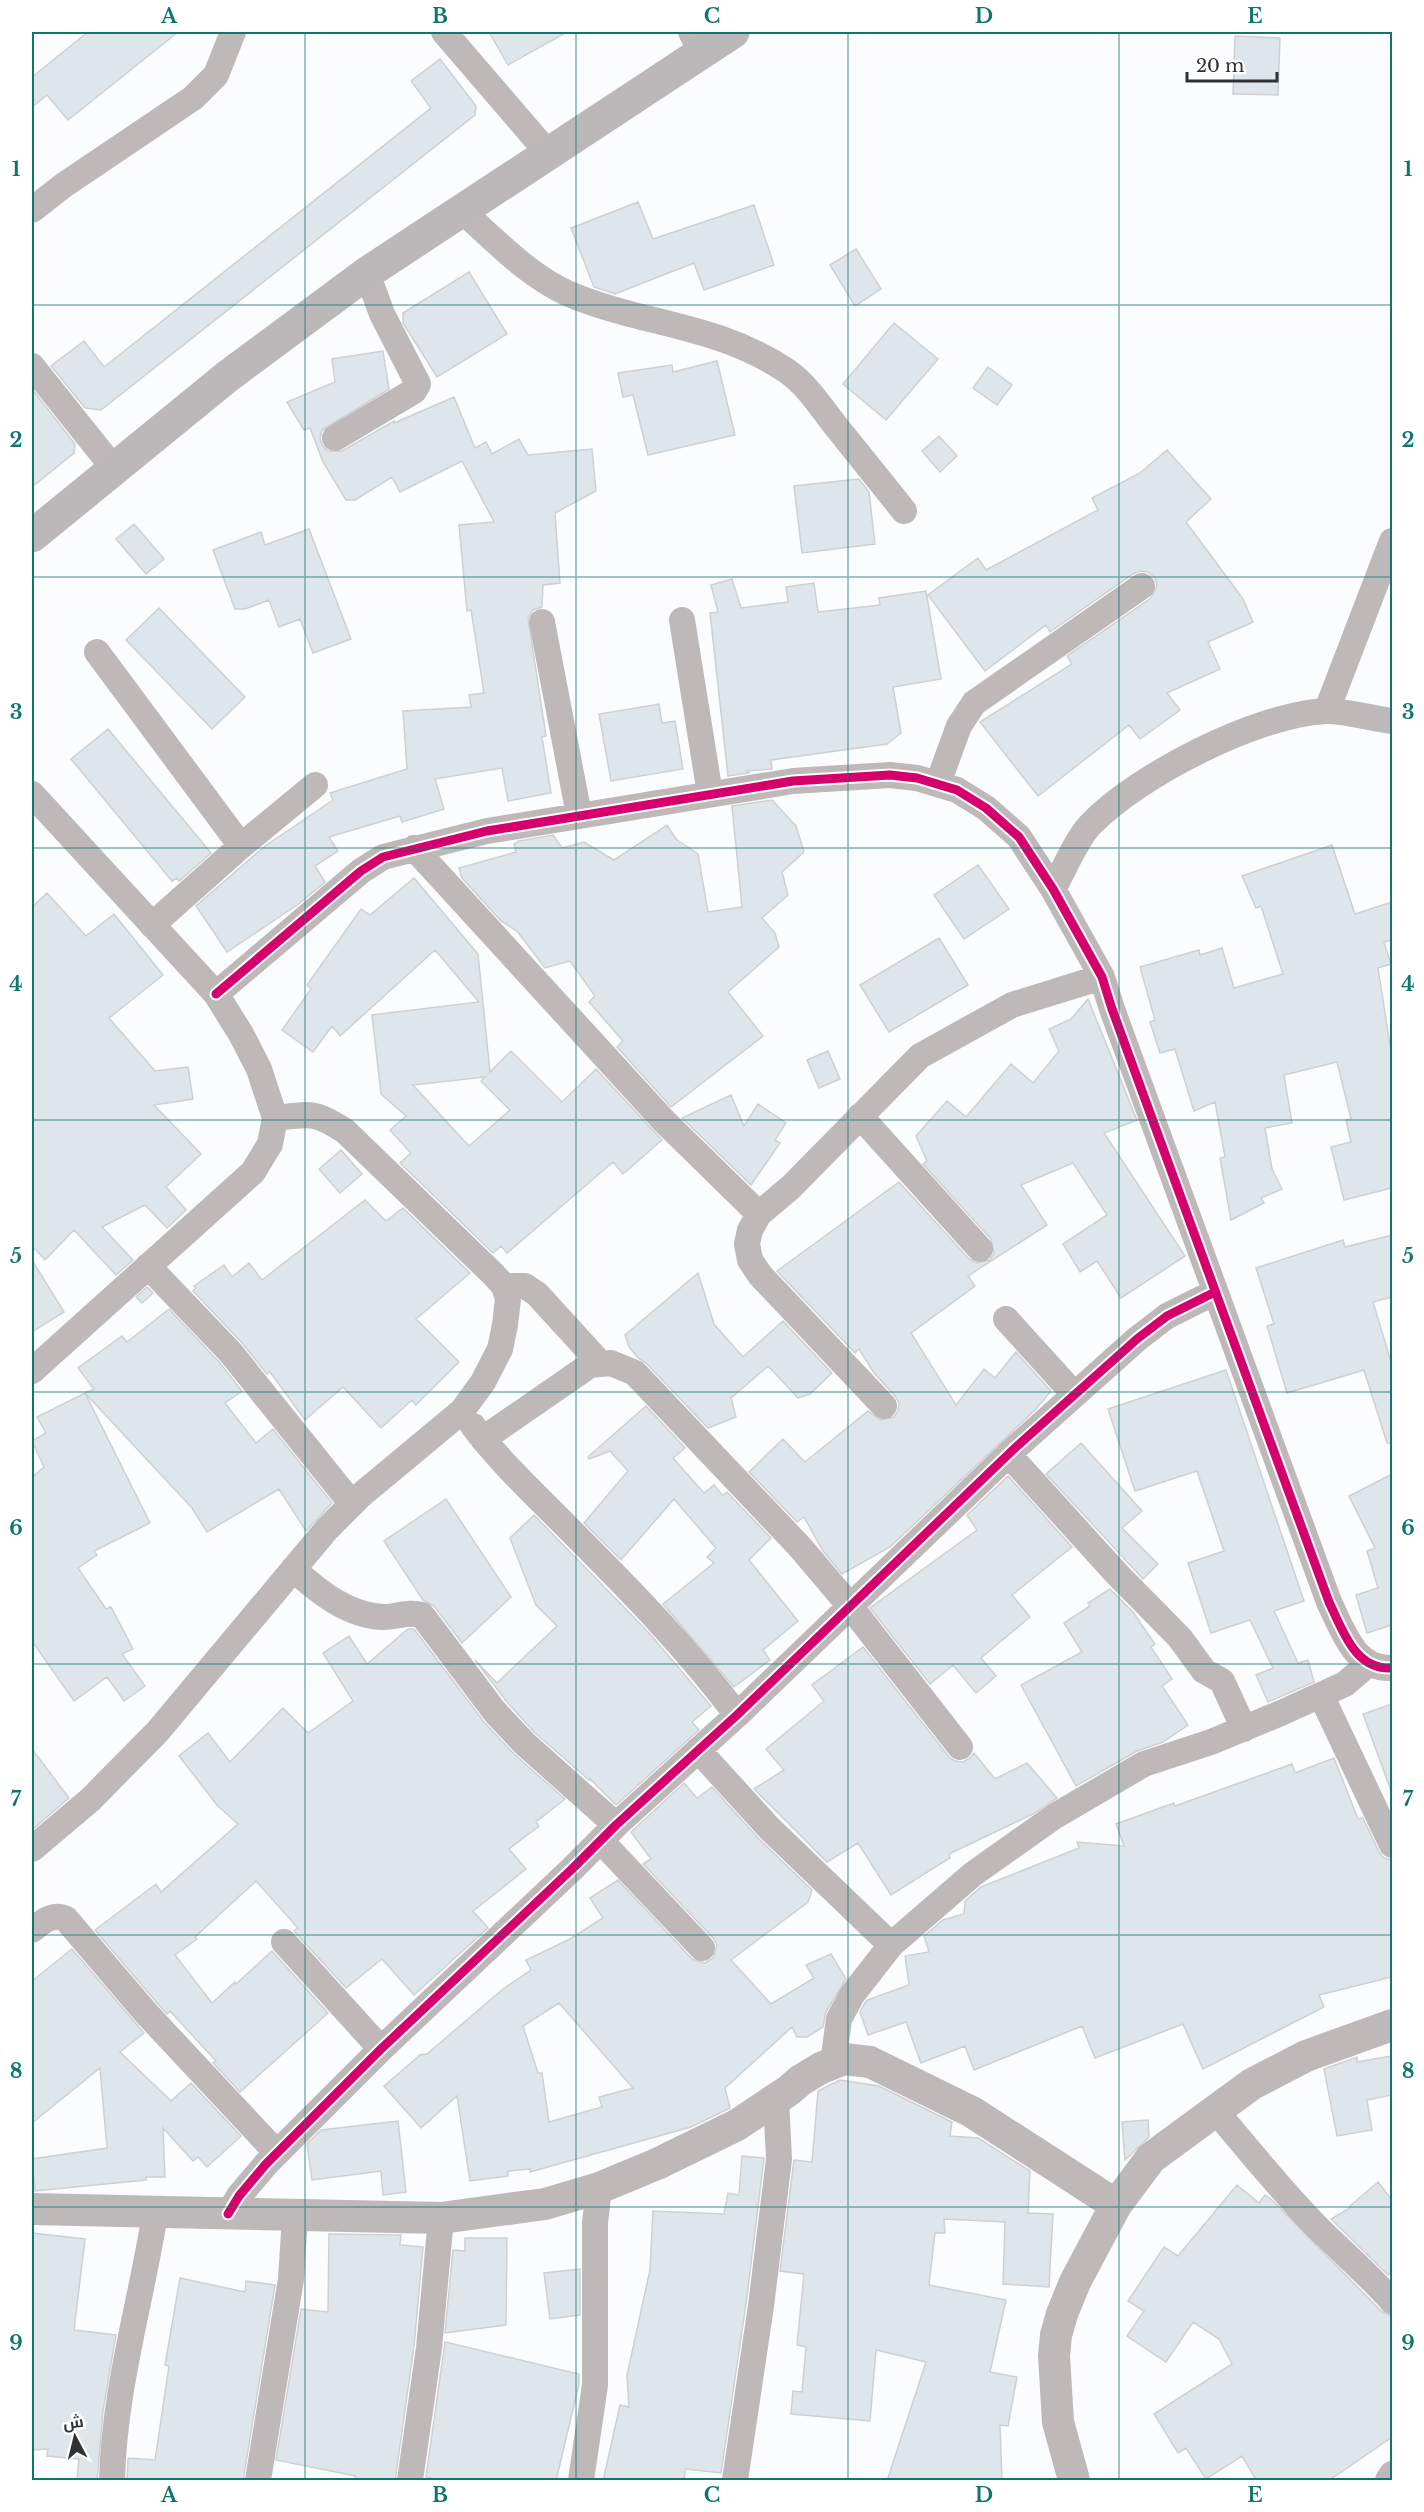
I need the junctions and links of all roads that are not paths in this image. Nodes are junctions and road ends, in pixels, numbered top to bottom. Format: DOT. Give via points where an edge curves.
graph roads {
  1 [pos="233,32"];
  2 [pos="444,32"];
  3 [pos="733,32"];
  4 [pos="696,42"];
  5 [pos="548,153"];
  6 [pos="32,210"];
  7 [pos="461,210"];
  8 [pos="367,273"];
  9 [pos="32,366"];
  10 [pos="335,438"];
  11 [pos="115,470"];
  12 [pos="904,511"];
  13 [pos="32,536"];
  14 [pos="1392,541"];
  15 [pos="1143,586"];
  16 [pos="682,620"];
  17 [pos="542,622"];
  18 [pos="97,652"];
  19 [pos="1327,710"];
  20 [pos="1392,721"];
  21 [pos="938,783"];
  22 [pos="315,785"];
  23 [pos="32,794"];
  24 [pos="710,794"];
  25 [pos="579,815"];
  26 [pos="241,846"];
  27 [pos="414,848"];
  28 [pos="1053,889"];
  29 [pos="152,925"];
  30 [pos="1102,976"];
  31 [pos="216,994"];
  32 [pos="861,1116"];
  33 [pos="274,1118"];
  34 [pos="759,1214"];
  35 [pos="980,1249"];
  36 [pos="148,1266"];
  37 [pos="504,1286"];
  38 [pos="1215,1292"];
  39 [pos="1006,1319"];
  40 [pos="600,1363"];
  41 [pos="32,1371"];
  42 [pos="1074,1394"];
  43 [pos="884,1406"];
  44 [pos="462,1411"];
  45 [pos="483,1438"];
  46 [pos="1008,1454"];
  47 [pos="352,1504"];
  48 [pos="293,1569"];
  49 [pos="850,1606"];
  50 [pos="1380,1666"];
  51 [pos="1321,1695"];
  52 [pos="737,1715"];
  53 [pos="1244,1729"];
  54 [pos="960,1747"];
  55 [pos="698,1750"];
  56 [pos="608,1833"];
  57 [pos="1392,1845"];
  58 [pos="32,1849"];
  59 [pos="32,1930"];
  60 [pos="284,1942"];
  61 [pos="891,1945"];
  62 [pos="702,1948"];
  63 [pos="1392,2025"];
  64 [pos="381,2049"];
  65 [pos="833,2063"];
  66 [pos="776,2099"];
  67 [pos="1215,2110"];
  68 [pos="278,2153"];
  69 [pos="599,2188"];
  70 [pos="1116,2205"];
  71 [pos="32,2209"];
  72 [pos="155,2214"];
  73 [pos="228,2214"];
  74 [pos="295,2217"];
  75 [pos="441,2218"];
  76 [pos="1392,2301"];
  77 [pos="1392,2474"];
  78 [pos="112,2481"];
  79 [pos="258,2481"];
  80 [pos="410,2481"];
  81 [pos="580,2481"];
  82 [pos="735,2481"];
  83 [pos="1074,2481"];
  84 [pos="1388,2481"];
  1 -- 6 [label="street" via="216,75 193,98"];
  2 -- 5 [label="street"];
  3 -- 4 [label="main road"];
  4 -- 5 [label="main road"];
  5 -- 7 [label="main road"];
  7 -- 8 [label="main road"];
  7 -- 12 [label="street" via="540,278 566,293 750,348 788,372 808,389"];
  8 -- 10 [label="street" via="382,314 418,384 414,391"];
  8 -- 11 [label="main road" via="228,376"];
  9 -- 11 [label="street"];
  11 -- 13 [label="main road"];
  14 -- 19 [label="street"];
  15 -- 21 [label="street" via="974,703 959,726"];
  16 -- 24 [label="street"];
  17 -- 25 [label="street"];
  18 -- 26 [label="street"];
  19 -- 20 [label="street"];
  19 -- 28 [label="street" via="1290,715 1232,736 1160,772 1087,827"];
  21 -- 24 [label="street" via="890,775 793,781"];
  21 -- 28 [label="street" via="986,808 1019,837"];
  22 -- 26 [label="street"];
  23 -- 29 [label="street"];
  24 -- 25 [label="street"];
  25 -- 27 [label="street"];
  26 -- 29 [label="street"];
  27 -- 31 [label="street" via="383,857 361,871"];
  27 -- 34 [label="street" via="664,1121"];
  28 -- 30 [label="street"];
  29 -- 31 [label="street"];
  30 -- 32 [label="street" via="1012,1005 920,1056"];
  30 -- 38 [label="street"];
  31 -- 33 [label="street" via="259,1069"];
  32 -- 34 [label="street"];
  32 -- 35 [label="street"];
  33 -- 36 [label="street" via="270,1144 253,1172"];
  33 -- 37 [label="street" via="322,1116 345,1131"];
  34 -- 43 [label="street" via="747,1244 750,1260 772,1290"];
  36 -- 41 [label="street"];
  36 -- 47 [label="street" via="231,1353"];
  37 -- 40 [label="street" via="525,1286 537,1294"];
  37 -- 44 [label="street" via="508,1299 500,1350"];
  38 -- 42 [label="street" via="1167,1316"];
  38 -- 50 [label="street" via="1329,1602 1347,1639"];
  39 -- 42 [label="street"];
  40 -- 45 [label="street" via="584,1368"];
  40 -- 49 [label="street" via="611,1363 635,1373"];
  42 -- 46 [label="street"];
  44 -- 45 [label="street"];
  44 -- 47 [label="street"];
  45 -- 52 [label="street" via="705,1672"];
  46 -- 49 [label="street"];
  46 -- 53 [label="street" via="1180,1638 1204,1671 1222,1681"];
  47 -- 48 [label="street"];
  48 -- 56 [label="street" via="331,1600 363,1614 422,1616 495,1713"];
  48 -- 58 [label="street" via="158,1731 90,1800"];
  49 -- 52 [label="street"];
  49 -- 54 [label="street"];
  50 -- 51 [label="street"];
  51 -- 53 [label="street"];
  51 -- 57 [label="street"];
  52 -- 55 [label="street"];
  53 -- 61 [label="street" via="1144,1764 1055,1816 973,1874"];
  55 -- 56 [label="street"];
  55 -- 61 [label="street" via="771,1829"];
  56 -- 62 [label="street"];
  56 -- 64 [label="street"];
  59 -- 68 [label="street" via="52,1917 66,1919 146,2013"];
  60 -- 64 [label="street"];
  61 -- 65 [label="street" via="852,1995 839,2019"];
  63 -- 67 [label="street" via="1306,2056 1252,2084"];
  64 -- 68 [label="street"];
  65 -- 66 [label="street"];
  65 -- 70 [label="street" via="870,2062 972,2112"];
  66 -- 69 [label="street" via="737,2125"];
  66 -- 82 [label="street" via="779,2159"];
  67 -- 70 [label="street" via="1151,2158"];
  67 -- 76 [label="street" via="1284,2192"];
  68 -- 73 [label="street"];
  69 -- 75 [label="street" via="545,2204"];
  69 -- 81 [label="street" via="595,2223 595,2385"];
  70 -- 83 [label="street" via="1076,2282 1056,2335 1058,2422"];
  71 -- 72 [label="street"];
  72 -- 73 [label="street"];
  72 -- 78 [label="street" via="120,2400"];
  73 -- 74 [label="street"];
  74 -- 75 [label="street"];
  74 -- 79 [label="street" via="291,2279"];
  75 -- 80 [label="street" via="429,2348"];
  77 -- 84 [label="street"];
}
